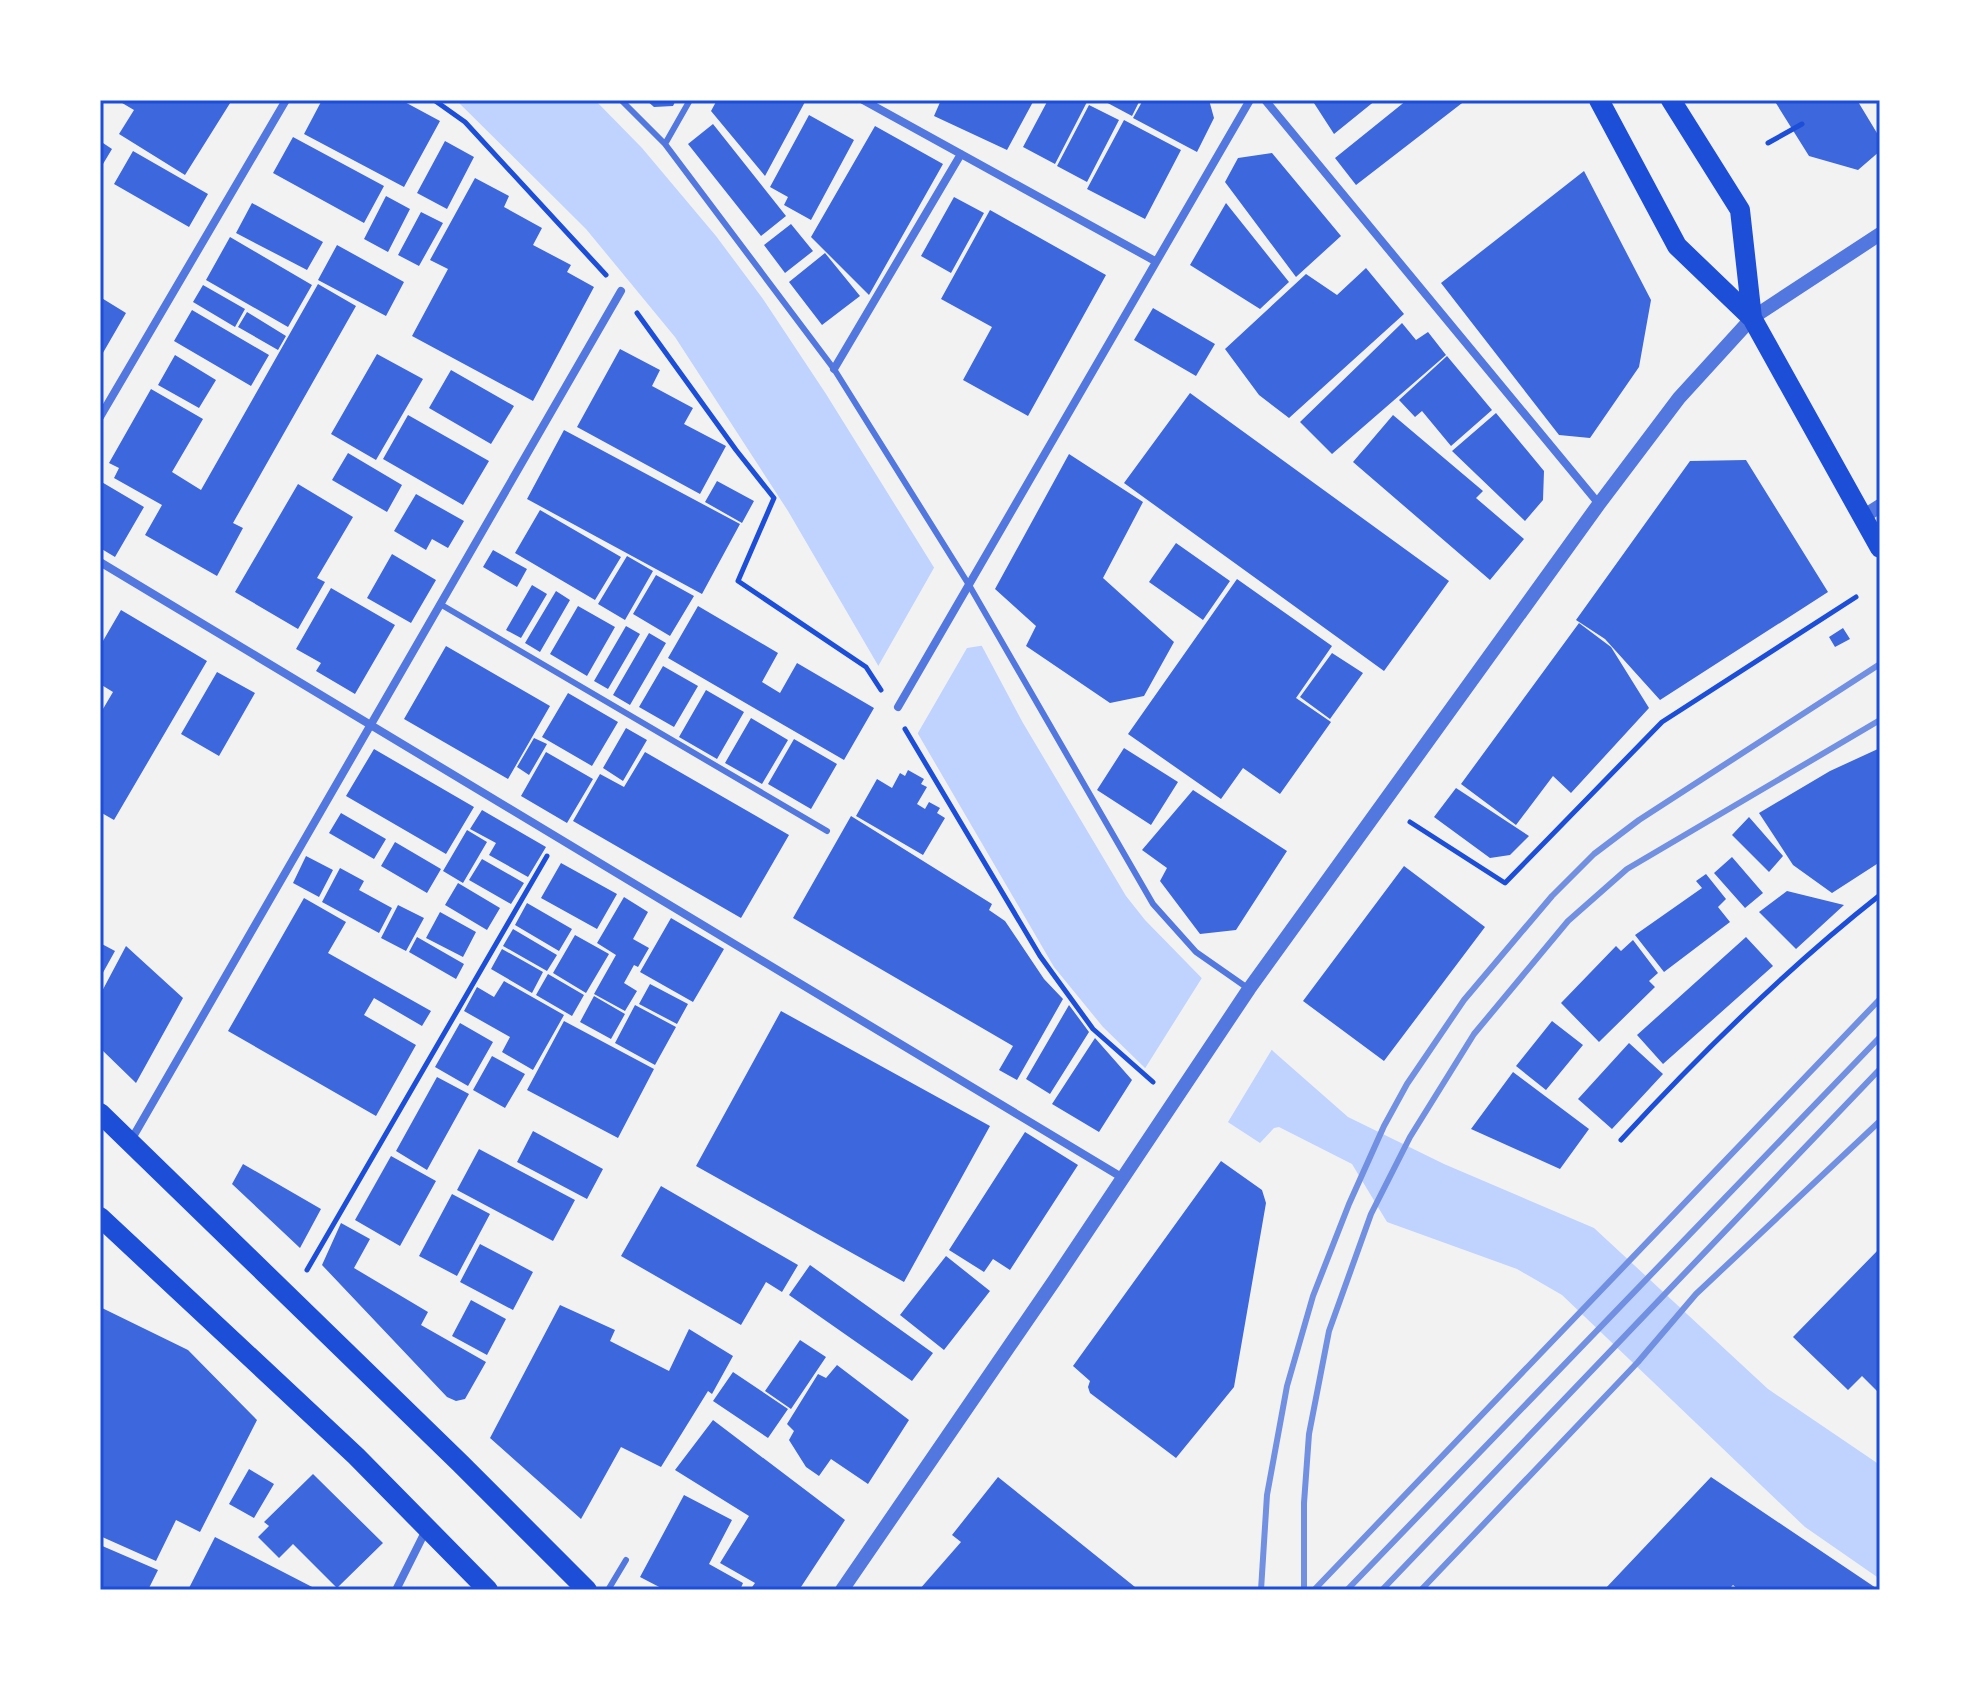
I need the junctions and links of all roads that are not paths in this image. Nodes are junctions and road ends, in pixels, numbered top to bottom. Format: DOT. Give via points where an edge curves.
graph roads {
  1 [pos="286,100"];
  2 [pos="621,100"];
  3 [pos="690,100"];
  4 [pos="863,100"];
  5 [pos="1250,100"];
  6 [pos="1265,100"];
  7 [pos="1599,100"];
  8 [pos="1671,100"];
  9 [pos="665,144"];
  10 [pos="961,154"];
  11 [pos="1880,234"];
  12 [pos="1155,261"];
  13 [pos="621,291"];
  14 [pos="1752,318"];
  15 [pos="834,369"];
  16 [pos="100,417"];
  17 [pos="1599,504"];
  18 [pos="1880,506"];
  19 [pos="1861,518"];
  20 [pos="1880,548"];
  21 [pos="100,562"];
  22 [pos="969,585"];
  23 [pos="440,604"];
  24 [pos="898,707"];
  25 [pos="370,725"];
  26 [pos="827,831"];
  27 [pos="1246,993"];
  28 [pos="100,1113"];
  29 [pos="130,1142"];
  30 [pos="1123,1178"];
  31 [pos="102,1223"];
  32 [pos="427,1529"];
  33 [pos="626,1560"];
  34 [pos="396,1590"];
  35 [pos="488,1590"];
  36 [pos="587,1590"];
  37 [pos="608,1590"];
  38 [pos="842,1590"];
  1 -- 16 [label="street"];
  2 -- 9 [label="lane"];
  3 -- 9 [label="lane"];
  4 -- 10 [label="street"];
  5 -- 12 [label="street"];
  6 -- 17 [label="street"];
  7 -- 14 [label="main road" via="1677,246"];
  8 -- 14 [label="main road" via="1740,210"];
  9 -- 15 [label="lane"];
  10 -- 12 [label="street"];
  10 -- 15 [label="street"];
  11 -- 14 [label="street"];
  12 -- 22 [label="street"];
  13 -- 23 [label="street"];
  14 -- 17 [label="street" via="1679,398"];
  14 -- 19 [label="main road"];
  15 -- 22 [label="lane"];
  17 -- 27 [label="street"];
  18 -- 19 [label="street"];
  19 -- 20 [label="main road"];
  21 -- 25 [label="street"];
  22 -- 24 [label="street"];
  22 -- 27 [label="lane" via="1153,904 1196,952"];
  23 -- 25 [label="street"];
  23 -- 26 [label="lane"];
  25 -- 29 [label="street"];
  25 -- 30 [label="street"];
  27 -- 30 [label="street"];
  28 -- 29 [label="main road"];
  29 -- 36 [label="main road"];
  30 -- 38 [label="street"];
  31 -- 32 [label="main road" via="356,1456"];
  32 -- 34 [label="street"];
  32 -- 35 [label="main road"];
  33 -- 37 [label="lane"];
}
